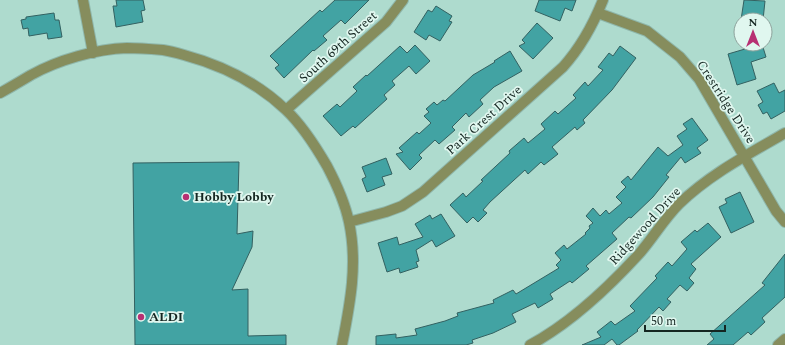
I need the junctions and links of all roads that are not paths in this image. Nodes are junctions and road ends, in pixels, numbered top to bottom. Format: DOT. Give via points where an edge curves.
graph roads {
  1 [pos="83,0"];
  2 [pos="403,0"];
  3 [pos="603,0"];
  4 [pos="598,13"];
  5 [pos="94,53"];
  6 [pos="0,93"];
  7 [pos="286,110"];
  8 [pos="785,133"];
  9 [pos="745,156"];
  10 [pos="349,222"];
  11 [pos="785,222"];
  12 [pos="785,339"];
  13 [pos="342,345"];
  14 [pos="530,345"];
  15 [pos="778,345"];
  1 -- 5 [label="street"];
  2 -- 7 [label="street, South 69th Street" via="386,22"];
  3 -- 4 [label="street, Park Crest Drive"];
  4 -- 9 [label="street, Crestridge Drive" via="646,32 680,57 699,80"];
  4 -- 10 [label="street, Park Crest Drive" via="582,43 563,67 423,192 402,206"];
  5 -- 6 [label="street" via="59,62"];
  5 -- 7 [label="street" via="126,48 164,50 204,60 250,82"];
  7 -- 10 [label="street" via="318,150 336,183"];
  8 -- 9 [label="street, Ridgewood Drive"];
  9 -- 11 [label="street, Crestridge Drive"];
  9 -- 14 [label="street, Ridgewood Drive" via="679,204 639,254 597,297 550,334"];
  10 -- 13 [label="street" via="352,297"];
  12 -- 15 [label="street"];
}
